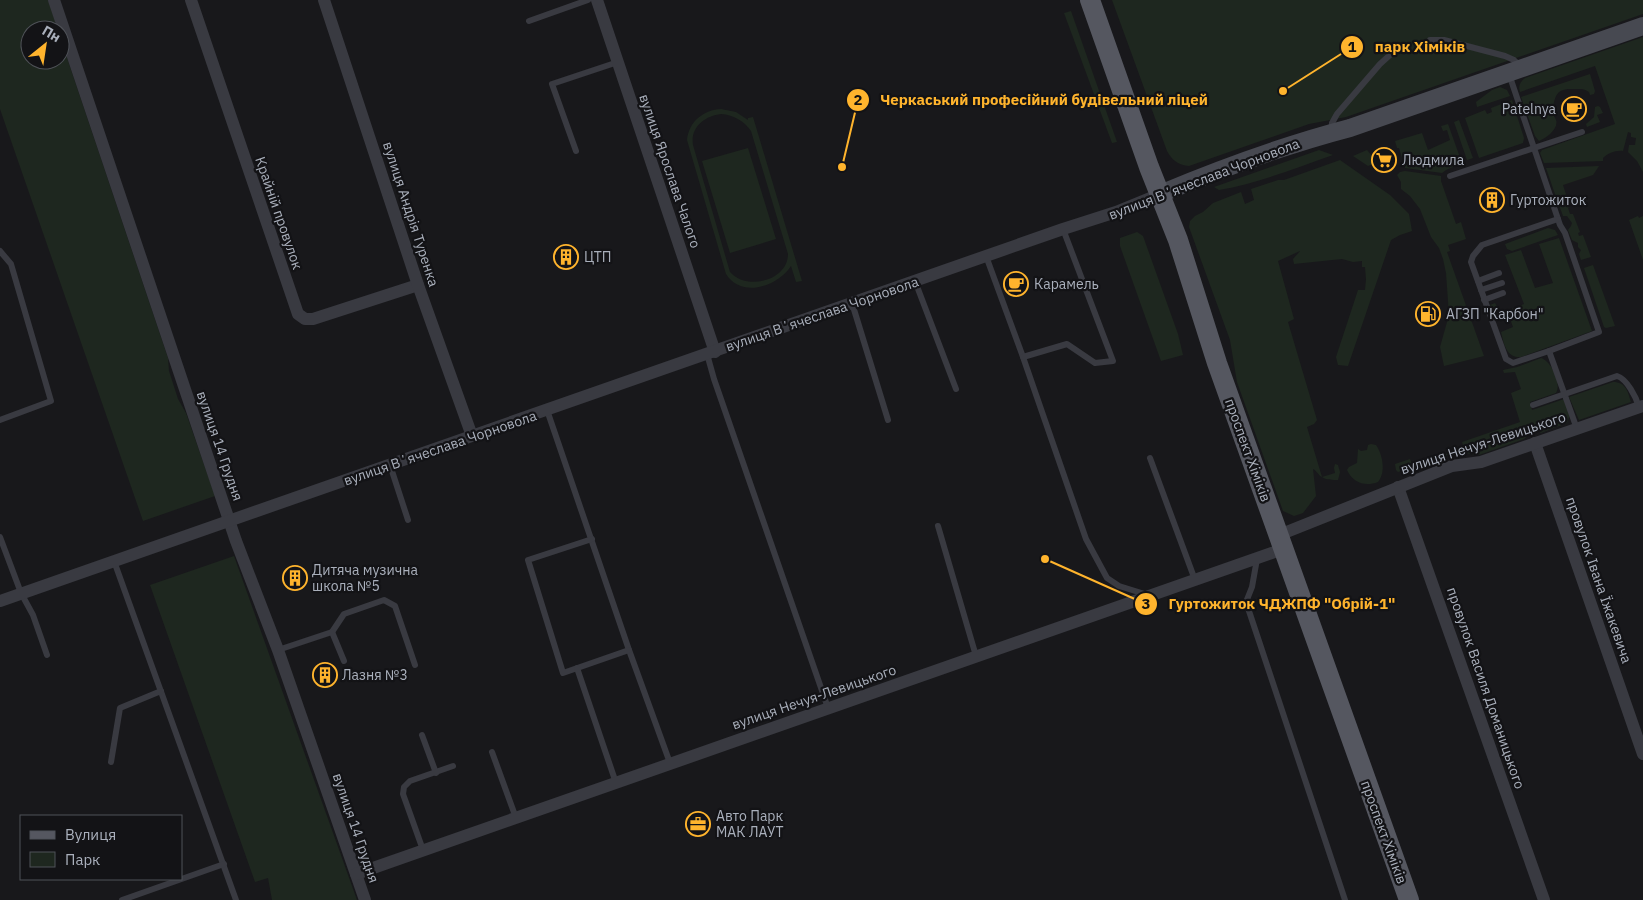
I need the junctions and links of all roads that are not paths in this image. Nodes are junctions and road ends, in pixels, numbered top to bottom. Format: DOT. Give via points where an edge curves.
graph roads {
  1 [pos="54,0"];
  2 [pos="191,0"];
  3 [pos="324,0"];
  4 [pos="588,0"];
  5 [pos="597,0"];
  6 [pos="1090,0"];
  7 [pos="529,21"];
  8 [pos="1643,26"];
  9 [pos="1430,40"];
  10 [pos="1391,54"];
  11 [pos="618,62"];
  12 [pos="1515,70"];
  13 [pos="1582,132"];
  14 [pos="1331,133"];
  15 [pos="1534,148"];
  16 [pos="576,152"];
  17 [pos="1450,176"];
  18 [pos="1160,194"];
  19 [pos="1558,219"];
  20 [pos="1063,229"];
  21 [pos="0,250"];
  22 [pos="986,256"];
  23 [pos="1498,273"];
  24 [pos="1478,280"];
  25 [pos="916,281"];
  26 [pos="1502,283"];
  27 [pos="418,285"];
  28 [pos="1481,290"];
  29 [pos="1503,293"];
  30 [pos="1484,300"];
  31 [pos="852,303"];
  32 [pos="1549,351"];
  33 [pos="711,353"];
  34 [pos="1023,357"];
  35 [pos="956,389"];
  36 [pos="1565,394"];
  37 [pos="1533,405"];
  38 [pos="1641,406"];
  39 [pos="547,410"];
  40 [pos="0,420"];
  41 [pos="888,420"];
  42 [pos="1577,429"];
  43 [pos="472,436"];
  44 [pos="1536,443"];
  45 [pos="1150,458"];
  46 [pos="390,465"];
  47 [pos="1398,487"];
  48 [pos="408,520"];
  49 [pos="230,521"];
  50 [pos="938,526"];
  51 [pos="0,537"];
  52 [pos="592,539"];
  53 [pos="1281,542"];
  54 [pos="1258,557"];
  55 [pos="114,561"];
  56 [pos="1195,580"];
  57 [pos="21,593"];
  58 [pos="1150,595"];
  59 [pos="0,601"];
  60 [pos="332,632"];
  61 [pos="278,650"];
  62 [pos="629,650"];
  63 [pos="47,655"];
  64 [pos="976,656"];
  65 [pos="344,662"];
  66 [pos="414,665"];
  67 [pos="577,668"];
  68 [pos="161,692"];
  69 [pos="828,708"];
  70 [pos="422,735"];
  71 [pos="492,752"];
  72 [pos="1643,754"];
  73 [pos="111,762"];
  74 [pos="670,763"];
  75 [pos="453,766"];
  76 [pos="436,772"];
  77 [pos="616,782"];
  78 [pos="516,818"];
  79 [pos="423,850"];
  80 [pos="224,864"];
  81 [pos="356,874"];
  82 [pos="182,879"];
  83 [pos="179,880"];
  84 [pos="122,900"];
  85 [pos="236,900"];
  86 [pos="365,900"];
  87 [pos="1345,900"];
  88 [pos="1409,900"];
  89 [pos="1544,900"];
  1 -- 49 [label="street, вулиця 14 Грудня"];
  2 -- 27 [label="street, Крайній провулок" via="298,314 305,320 313,319"];
  3 -- 27 [label="street, вулиця Андрія Туренка"];
  4 -- 7 [label="lane"];
  5 -- 11 [label="street, вулиця Ярослава Чалого"];
  6 -- 18 [label="main road, проспект Хіміків"];
  8 -- 12 [label="main road, вулиця Вʼячеслава Чорновола"];
  9 -- 12 [label="lane" via="1444,40 1505,56 1514,60"];
  10 -- 14 [label="lane" via="1337,114"];
  11 -- 16 [label="lane" via="552,84"];
  11 -- 33 [label="street, вулиця Ярослава Чалого"];
  12 -- 14 [label="main road, вулиця Вʼячеслава Чорновола"];
  12 -- 15 [label="lane"];
  13 -- 15 [label="lane"];
  14 -- 18 [label="main road, вулиця Вʼячеслава Чорновола"];
  15 -- 17 [label="lane"];
  15 -- 19 [label="lane"];
  18 -- 20 [label="street, вулиця Вʼячеслава Чорновола"];
  18 -- 53 [label="main road, проспект Хіміків"];
  19 -- 24 [label="lane" via="1482,246 1471,262"];
  19 -- 32 [label="lane" via="1599,332"];
  20 -- 22 [label="street, вулиця Вʼячеслава Чорновола"];
  20 -- 34 [label="lane" via="1114,361 1095,363 1067,344"];
  21 -- 40 [label="lane" via="11,264 51,401"];
  22 -- 25 [label="street, вулиця Вʼячеслава Чорновола"];
  22 -- 34 [label="lane"];
  23 -- 24 [label="lane"];
  24 -- 28 [label="lane"];
  25 -- 31 [label="street, вулиця Вʼячеслава Чорновола"];
  25 -- 35 [label="lane"];
  26 -- 28 [label="lane"];
  27 -- 43 [label="street, вулиця Андрія Туренка"];
  28 -- 30 [label="lane"];
  29 -- 30 [label="lane"];
  30 -- 32 [label="lane" via="1509,362"];
  31 -- 33 [label="street, вулиця Вʼячеслава Чорновола"];
  31 -- 41 [label="lane"];
  32 -- 36 [label="lane"];
  33 -- 39 [label="street, вулиця Вʼячеслава Чорновола"];
  33 -- 69 [label="lane" via="714,379"];
  34 -- 58 [label="lane" via="1086,538 1107,578 1119,586"];
  36 -- 37 [label="lane"];
  36 -- 38 [label="lane" via="1617,376 1634,393"];
  36 -- 42 [label="lane"];
  38 -- 42 [label="street, вулиця Нечуя-Левицького"];
  39 -- 43 [label="street, вулиця Вʼячеслава Чорновола"];
  39 -- 52 [label="lane"];
  42 -- 44 [label="street, вулиця Нечуя-Левицького"];
  43 -- 46 [label="street, вулиця Вʼячеслава Чорновола"];
  44 -- 47 [label="street, вулиця Нечуя-Левицького" via="1481,462 1452,466"];
  44 -- 72 [label="street, провулок Івана Їжакевича"];
  45 -- 56 [label="lane"];
  46 -- 48 [label="lane"];
  46 -- 49 [label="street, вулиця Вʼячеслава Чорновола"];
  47 -- 53 [label="street, вулиця Нечуя-Левицького"];
  47 -- 89 [label="street, провулок Василя Доманицького"];
  49 -- 55 [label="street, вулиця Вʼячеслава Чорновола"];
  49 -- 61 [label="street, вулиця 14 Грудня"];
  50 -- 64 [label="lane"];
  51 -- 57 [label="lane"];
  52 -- 62 [label="lane"];
  52 -- 67 [label="lane" via="528,560 563,673"];
  53 -- 54 [label="street, вулиця Нечуя-Левицького"];
  53 -- 88 [label="main road, проспект Хіміків"];
  54 -- 56 [label="street, вулиця Нечуя-Левицького"];
  54 -- 87 [label="lane" via="1246,602"];
  55 -- 57 [label="street, вулиця Вʼячеслава Чорновола"];
  55 -- 68 [label="lane"];
  56 -- 58 [label="street, вулиця Нечуя-Левицького"];
  57 -- 59 [label="street, вулиця Вʼячеслава Чорновола"];
  57 -- 63 [label="lane" via="33,615"];
  58 -- 64 [label="street, вулиця Нечуя-Левицького"];
  60 -- 61 [label="lane"];
  60 -- 65 [label="lane"];
  60 -- 66 [label="lane" via="344,614 384,600 395,606"];
  61 -- 81 [label="street, вулиця 14 Грудня"];
  62 -- 67 [label="lane"];
  62 -- 74 [label="lane"];
  64 -- 69 [label="street, вулиця Нечуя-Левицького"];
  67 -- 77 [label="lane"];
  68 -- 73 [label="lane" via="120,708"];
  68 -- 80 [label="lane"];
  69 -- 74 [label="street, вулиця Нечуя-Левицького"];
  70 -- 76 [label="lane"];
  71 -- 78 [label="lane"];
  74 -- 77 [label="street, вулиця Нечуя-Левицького"];
  75 -- 76 [label="lane"];
  76 -- 79 [label="lane" via="410,782 403,790"];
  77 -- 78 [label="street, вулиця Нечуя-Левицького"];
  78 -- 79 [label="street, вулиця Нечуя-Левицького"];
  79 -- 81 [label="street, вулиця Нечуя-Левицького"];
  80 -- 82 [label="lane"];
  80 -- 85 [label="lane"];
  81 -- 86 [label="street, вулиця 14 Грудня"];
  83 -- 84 [label="lane"];
}
